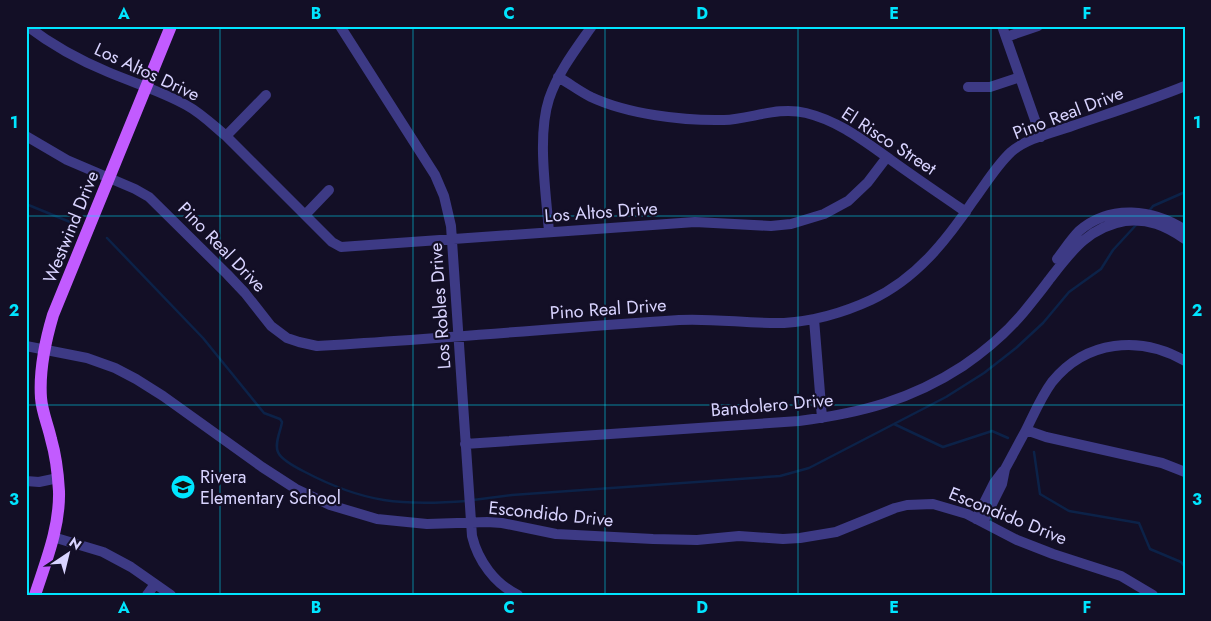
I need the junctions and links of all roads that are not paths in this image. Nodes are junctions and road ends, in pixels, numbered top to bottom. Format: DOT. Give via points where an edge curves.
graph roads {
  1 [pos="27,26"];
  2 [pos="171,26"];
  3 [pos="340,26"];
  4 [pos="592,26"];
  5 [pos="1002,26"];
  6 [pos="1038,26"];
  7 [pos="1006,36"];
  8 [pos="558,77"];
  9 [pos="1020,77"];
  10 [pos="1185,86"];
  11 [pos="147,87"];
  12 [pos="968,88"];
  13 [pos="266,96"];
  14 [pos="26,136"];
  15 [pos="226,136"];
  16 [pos="1041,137"];
  17 [pos="887,157"];
  18 [pos="110,178"];
  19 [pos="330,190"];
  20 [pos="966,212"];
  21 [pos="305,215"];
  22 [pos="1171,225"];
  23 [pos="1185,230"];
  24 [pos="549,232"];
  25 [pos="1185,239"];
  26 [pos="451,240"];
  27 [pos="814,319"];
  28 [pos="458,337"];
  29 [pos="26,346"];
  30 [pos="44,350"];
  31 [pos="1185,361"];
  32 [pos="822,418"];
  33 [pos="1026,430"];
  34 [pos="465,444"];
  35 [pos="1185,472"];
  36 [pos="58,478"];
  37 [pos="26,482"];
  38 [pos="979,520"];
  39 [pos="470,522"];
  40 [pos="53,538"];
  41 [pos="156,584"];
  42 [pos="35,595"];
  43 [pos="147,595"];
  44 [pos="171,595"];
  45 [pos="518,595"];
  46 [pos="1153,595"];
  1 -- 11 [label="street, Los Altos Drive" via="77,57"];
  2 -- 11 [label="main road, Westwind Drive"];
  3 -- 26 [label="street, Los Robles Drive" via="435,175 449,214"];
  4 -- 8 [label="street"];
  5 -- 7 [label="street"];
  6 -- 7 [label="street"];
  7 -- 9 [label="street"];
  8 -- 17 [label="street, El Risco Street" via="588,96 633,111 724,120 771,112 805,113 834,123"];
  8 -- 24 [label="street" via="548,104 543,134"];
  9 -- 12 [label="street" via="990,87"];
  9 -- 16 [label="street"];
  10 -- 16 [label="street, Pino Real Drive"];
  11 -- 15 [label="street, Los Altos Drive" via="187,106"];
  11 -- 18 [label="main road, Westwind Drive"];
  13 -- 15 [label="street"];
  14 -- 18 [label="street, Pino Real Drive" via="67,160"];
  15 -- 21 [label="street, Los Altos Drive"];
  16 -- 20 [label="street, Pino Real Drive" via="1010,153"];
  17 -- 20 [label="street, El Risco Street"];
  17 -- 24 [label="street, Los Altos Drive" via="848,201 824,214 791,224 695,222"];
  18 -- 28 [label="street, Pino Real Drive" via="144,193 156,203 239,286 271,326 287,338 316,346"];
  18 -- 30 [label="main road, Westwind Drive" via="53,315"];
  19 -- 21 [label="street"];
  20 -- 27 [label="street, Pino Real Drive" via="933,255 906,279 870,300"];
  21 -- 26 [label="street, Los Altos Drive" via="341,247"];
  22 -- 23 [label="street, Bandolero Drive"];
  22 -- 25 [label="street, Bandolero Drive"];
  22 -- 32 [label="street, Bandolero Drive" via="1137,212 1097,220 1065,248 1041,282 1041,290 1022,314 997,340 964,365 932,385 884,405"];
  24 -- 26 [label="street, Los Altos Drive"];
  26 -- 28 [label="street, Los Robles Drive"];
  27 -- 28 [label="street, Pino Real Drive" via="771,323 704,319"];
  27 -- 32 [label="street"];
  28 -- 34 [label="street, Los Robles Drive"];
  29 -- 30 [label="street, Escondido Drive"];
  30 -- 36 [label="main road, Westwind Drive" via="41,399"];
  30 -- 39 [label="street, Escondido Drive" via="92,359 136,379 279,479 318,500 357,514 402,523"];
  31 -- 33 [label="street" via="1157,348 1127,344 1089,354 1066,368 1051,383"];
  32 -- 34 [label="street, Bandolero Drive"];
  33 -- 35 [label="street" via="1046,438 1162,463"];
  33 -- 38 [label="street" via="1005,469 1002,484"];
  34 -- 39 [label="street, Los Robles Drive"];
  36 -- 37 [label="street"];
  36 -- 40 [label="main road, Westwind Drive"];
  38 -- 39 [label="street, Escondido Drive" via="944,506 907,505 836,532 819,535 783,539 740,536 697,540 556,534 502,523"];
  38 -- 46 [label="street, Escondido Drive" via="1017,540 1121,576"];
  39 -- 45 [label="street, Los Robles Drive" via="481,560 501,584"];
  40 -- 41 [label="street" via="103,552"];
  40 -- 42 [label="main road, Westwind Drive"];
  41 -- 43 [label="street"];
  41 -- 44 [label="street"];
}
